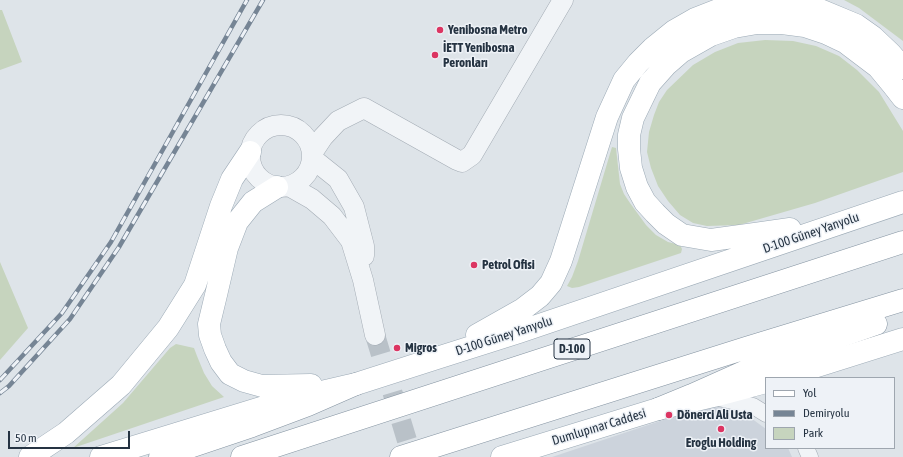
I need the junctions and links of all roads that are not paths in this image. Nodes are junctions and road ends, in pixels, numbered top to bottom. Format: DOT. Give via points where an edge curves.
graph roads {
  1 [pos="563,0"];
  2 [pos="903,68"];
  3 [pos="624,80"];
  4 [pos="650,83"];
  5 [pos="903,98"];
  6 [pos="250,152"];
  7 [pos="313,155"];
  8 [pos="283,187"];
  9 [pos="903,202"];
  10 [pos="855,218"];
  11 [pos="903,242"];
  12 [pos="363,280"];
  13 [pos="903,300"];
  14 [pos="903,314"];
  15 [pos="375,335"];
  16 [pos="902,340"];
  17 [pos="437,358"];
  18 [pos="782,377"];
  19 [pos="765,382"];
  20 [pos="356,384"];
  21 [pos="713,396"];
  22 [pos="658,409"];
  23 [pos="765,413"];
  24 [pos="30,457"];
  25 [pos="102,457"];
  26 [pos="160,457"];
  27 [pos="242,457"];
  28 [pos="401,457"];
  29 [pos="502,457"];
  1 -- 7 [label="street" via="472,155 462,162 364,108 338,121 323,137"];
  2 -- 3 [label="main road" via="873,37 838,17 801,4 757,2 718,10 674,31 653,48"];
  3 -- 4 [label="main road"];
  3 -- 17 [label="main road" via="607,117 561,261 551,283 540,296 523,309"];
  4 -- 5 [label="main road" via="681,52 711,35 757,23 782,23 805,26 846,42 878,67"];
  4 -- 10 [label="main road" via="633,118 629,134 631,168 645,202 674,230 682,235 711,240"];
  6 -- 7 [label="street" via="259,134 278,124 288,125 305,135 310,142"];
  6 -- 8 [label="street" via="250,162 260,179 268,184"];
  6 -- 24 [label="main road" via="232,179 220,206 195,285 168,328 121,385 66,433"];
  7 -- 8 [label="street" via="310,169 304,178"];
  7 -- 12 [label="street" via="338,179 354,207 364,246"];
  8 -- 12 [label="street" via="312,199 332,216 350,241"];
  8 -- 20 [label="main road" via="253,202 237,222 209,324 215,349 230,374 262,386"];
  9 -- 10 [label="main road, D-100 Güney Yanyolu"];
  10 -- 17 [label="main road, D-100 Güney Yanyolu"];
  11 -- 27 [label="main road, D-100"];
  12 -- 15 [label="street"];
  13 -- 28 [label="main road"];
  14 -- 22 [label="main road" via="757,366"];
  16 -- 18 [label="main road"];
  17 -- 20 [label="main road, D-100 Güney Yanyolu"];
  19 -- 21 [label="main road, Dumlupınar Caddesi"];
  20 -- 25 [label="main road, D-100 Güney Yanyolu" via="287,400"];
  20 -- 26 [label="main road" via="252,426"];
  21 -- 22 [label="main road, Dumlupınar Caddesi"];
  21 -- 23 [label="street" via="752,406"];
  22 -- 29 [label="main road, Dumlupınar Caddesi"];
}
